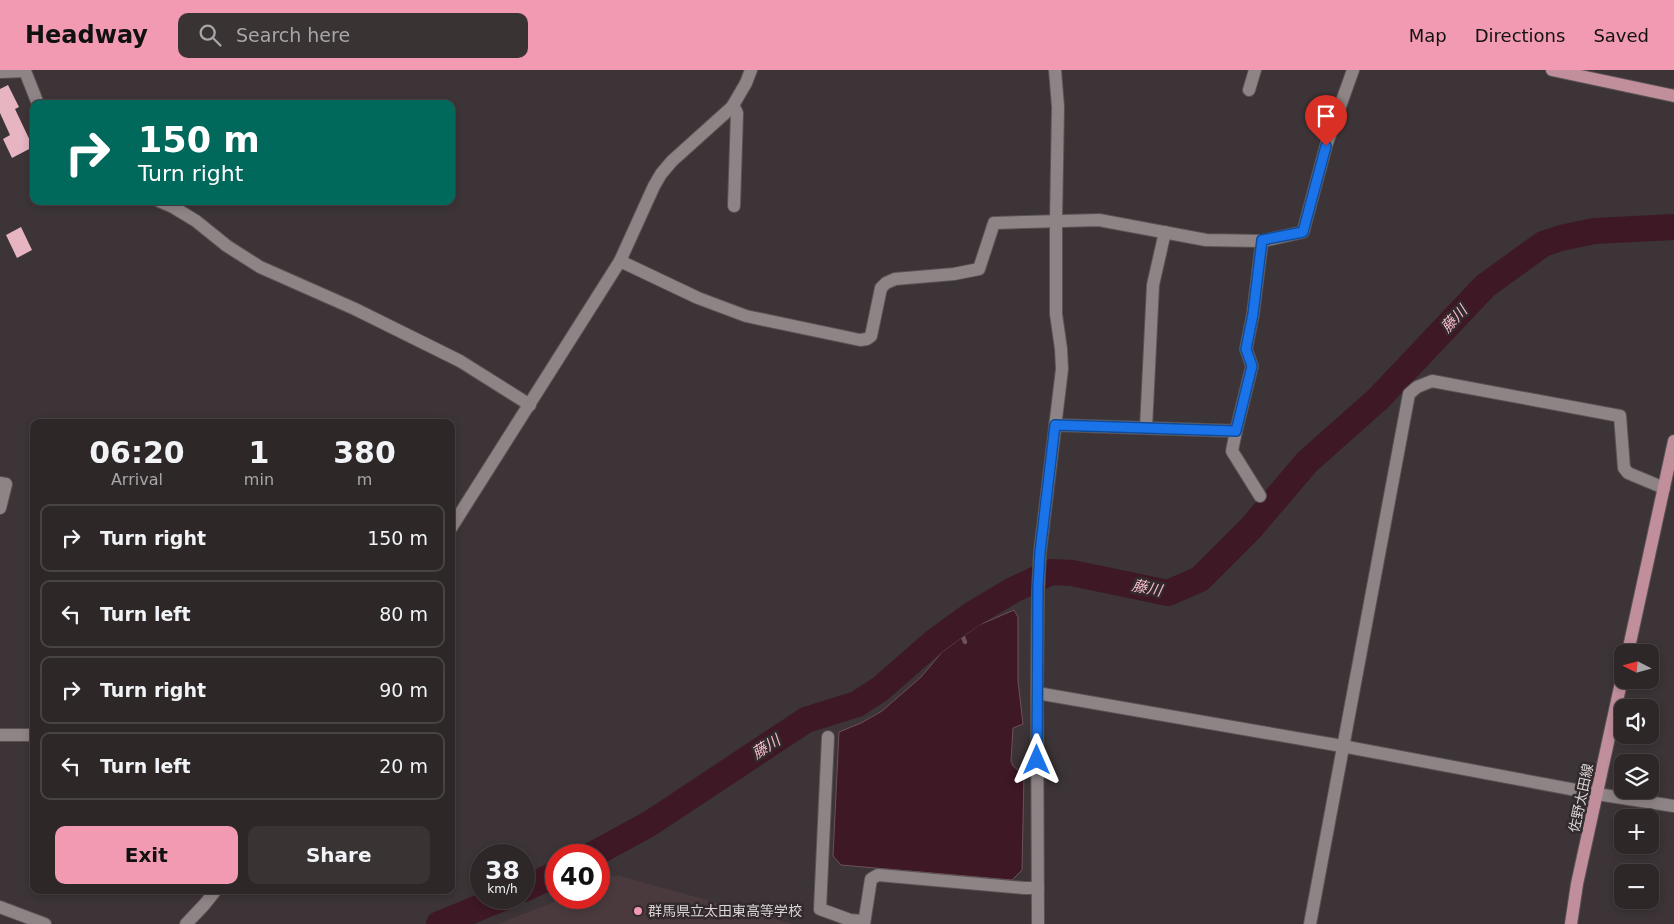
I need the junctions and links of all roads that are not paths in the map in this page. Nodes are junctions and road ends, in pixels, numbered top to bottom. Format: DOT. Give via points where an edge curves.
graph roads {
  1 [pos="751,70"];
  2 [pos="1055,70"];
  3 [pos="1255,70"];
  4 [pos="1353,70"];
  5 [pos="1552,70"];
  6 [pos="0,72"];
  7 [pos="1249,90"];
  8 [pos="1674,96"];
  9 [pos="36,100"];
  10 [pos="733,105"];
  11 [pos="168,205"];
  12 [pos="734,206"];
  13 [pos="1056,220"];
  14 [pos="1165,232"];
  15 [pos="1262,240"];
  16 [pos="620,262"];
  17 [pos="530,405"];
  18 [pos="1055,425"];
  19 [pos="1146,428"];
  20 [pos="1236,431"];
  21 [pos="1674,441"];
  22 [pos="0,483"];
  23 [pos="1664,488"];
  24 [pos="1260,496"];
  25 [pos="0,508"];
  26 [pos="455,522"];
  27 [pos="1630,644"];
  28 [pos="1620,689"];
  29 [pos="1037,693"];
  30 [pos="0,735"];
  31 [pos="30,735"];
  32 [pos="828,737"];
  33 [pos="1342,746"];
  34 [pos="1597,794"];
  35 [pos="1674,806"];
  36 [pos="1038,888"];
  37 [pos="213,894"];
  38 [pos="0,907"];
  39 [pos="40,923"];
  40 [pos="863,923"];
  41 [pos="186,924"];
  42 [pos="1038,924"];
  43 [pos="1310,924"];
  44 [pos="1571,924"];
  1 -- 10 [label="street"];
  2 -- 13 [label="street" via="1058,107"];
  3 -- 7 [label="street"];
  4 -- 15 [label="street" via="1326,146 1303,232"];
  5 -- 8 [label="main road"];
  6 -- 9 [label="street" via="25,71"];
  10 -- 12 [label="street" via="737,113"];
  10 -- 16 [label="street" via="661,174"];
  11 -- 17 [label="street" via="260,267 460,361"];
  13 -- 14 [label="street" via="1099,220"];
  13 -- 16 [label="street" via="994,223 979,269 886,283 881,288 871,336 867,340 746,316"];
  13 -- 18 [label="street" via="1056,314 1062,369"];
  14 -- 15 [label="street" via="1206,240"];
  14 -- 19 [label="street" via="1153,285"];
  15 -- 20 [label="street" via="1246,349 1252,366"];
  16 -- 17 [label="street"];
  17 -- 26 [label="street"];
  18 -- 19 [label="street"];
  18 -- 29 [label="street" via="1038,586"];
  19 -- 20 [label="street"];
  20 -- 24 [label="street" via="1232,451"];
  21 -- 23 [label="main road"];
  22 -- 25 [label="street" via="6,484"];
  23 -- 27 [label="main road"];
  23 -- 33 [label="street" via="1628,473 1624,468 1620,416 1432,381 1417,387 1409,394"];
  28 -- 34 [label="main road, 佐野太田線"];
  29 -- 33 [label="street"];
  29 -- 36 [label="street"];
  30 -- 31 [label="street"];
  32 -- 40 [label="street" via="820,909"];
  33 -- 34 [label="street"];
  33 -- 43 [label="street"];
  34 -- 35 [label="street"];
  34 -- 44 [label="main road, 佐野太田線"];
  36 -- 40 [label="street" via="878,875 871,879"];
  36 -- 42 [label="street"];
  37 -- 41 [label="street"];
  38 -- 39 [label="street"];
}
